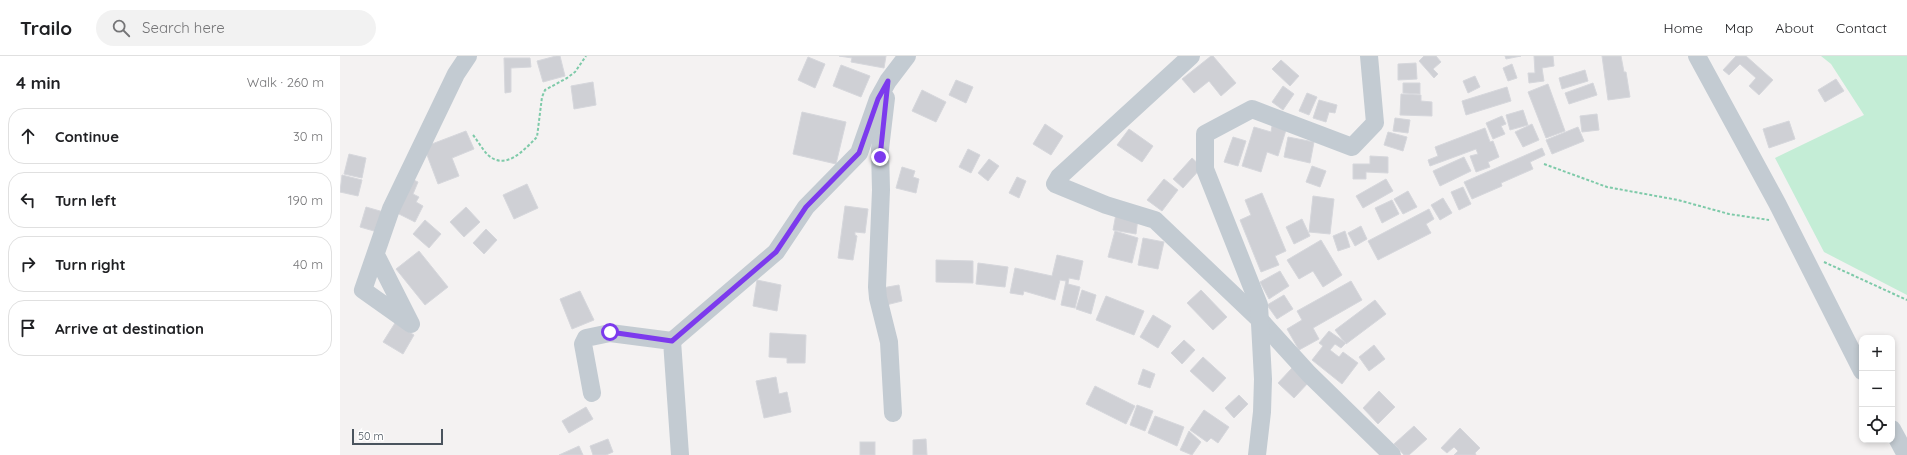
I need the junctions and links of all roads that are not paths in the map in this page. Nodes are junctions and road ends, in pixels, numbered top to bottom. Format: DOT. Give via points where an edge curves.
graph roads {
  1 [pos="468,56"];
  2 [pos="907,56"];
  3 [pos="1191,56"];
  4 [pos="1369,56"];
  5 [pos="1696,56"];
  6 [pos="888,81"];
  7 [pos="376,255"];
  8 [pos="1260,320"];
  9 [pos="672,341"];
  10 [pos="1859,365"];
  11 [pos="592,393"];
  12 [pos="892,413"];
  13 [pos="1895,435"];
  14 [pos="680,455"];
  15 [pos="1257,455"];
  16 [pos="1392,455"];
  17 [pos="1906,455"];
  1 -- 7 [label="street" via="456,74 391,209"];
  2 -- 6 [label="street"];
  3 -- 8 [label="street" via="1059,177 1055,184 1106,205 1155,220"];
  4 -- 8 [label="street" via="1375,123 1352,147 1252,109 1205,134 1205,169 1259,305"];
  5 -- 10 [label="street" via="1786,222"];
  6 -- 9 [label="street" via="878,99 859,153 806,207 776,252"];
  6 -- 12 [label="street" via="880,149 877,287 889,342"];
  8 -- 15 [label="street" via="1263,379"];
  8 -- 16 [label="street" via="1309,374"];
  9 -- 11 [label="street" via="610,332 586,338 583,344"];
  9 -- 14 [label="street"];
  13 -- 17 [label="street"];
}
